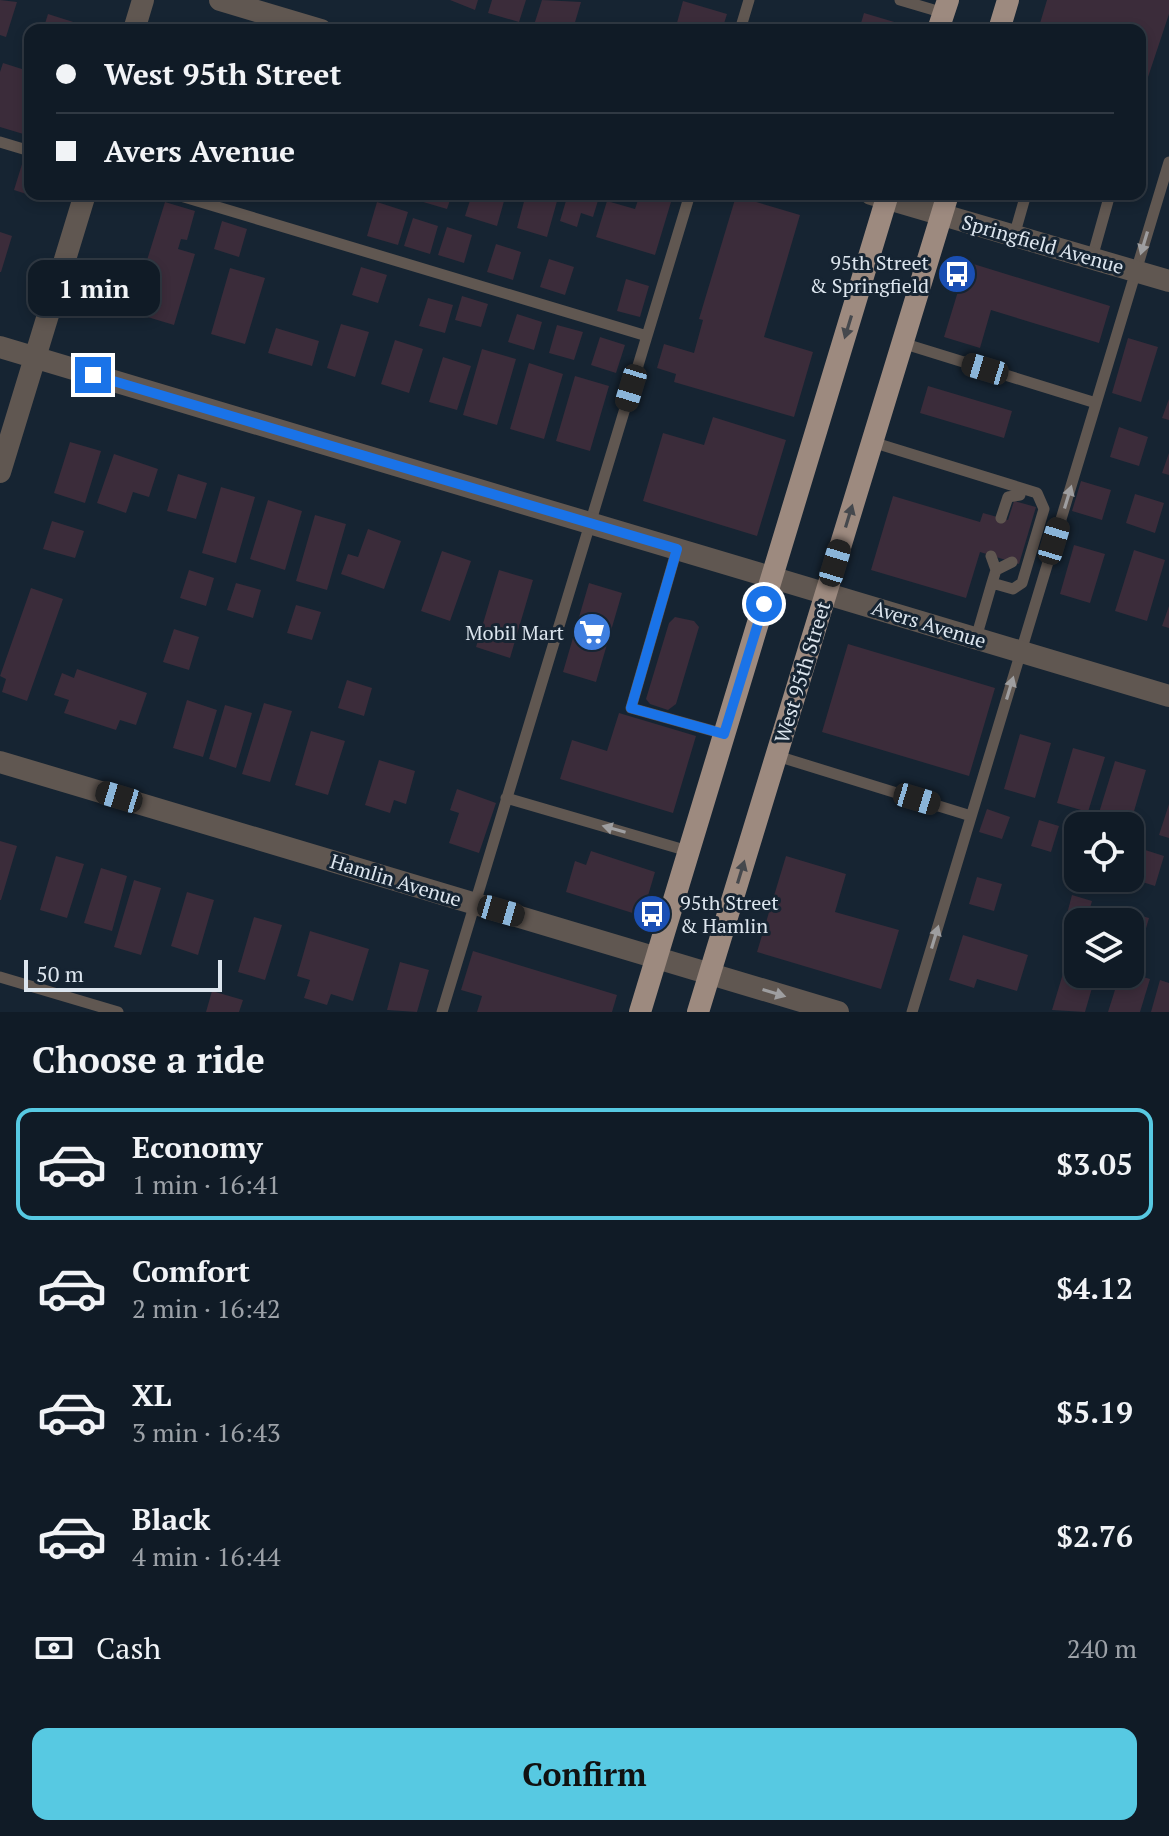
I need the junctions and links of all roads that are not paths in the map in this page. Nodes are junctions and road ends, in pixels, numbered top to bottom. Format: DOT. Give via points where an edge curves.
graph roads {
  1 [pos="143,0"];
  2 [pos="220,0"];
  3 [pos="749,0"];
  4 [pos="900,0"];
  5 [pos="1008,0"];
  6 [pos="943,14"];
  7 [pos="136,24"];
  8 [pos="301,24"];
  9 [pos="742,24"];
  10 [pos="1001,24"];
  11 [pos="0,142"];
  12 [pos="24,149"];
  13 [pos="1169,162"];
  14 [pos="83,200"];
  15 [pos="194,200"];
  16 [pos="688,200"];
  17 [pos="881,200"];
  18 [pos="914,200"];
  19 [pos="1024,200"];
  20 [pos="1108,200"];
  21 [pos="945,204"];
  22 [pos="1014,236"];
  23 [pos="1092,258"];
  24 [pos="1136,271"];
  25 [pos="1169,281"];
  26 [pos="647,336"];
  27 [pos="902,343"];
  28 [pos="0,347"];
  29 [pos="35,358"];
  30 [pos="1096,403"];
  31 [pos="872,442"];
  32 [pos="0,472"];
  33 [pos="1021,491"];
  34 [pos="1029,505"];
  35 [pos="1001,518"];
  36 [pos="590,523"];
  37 [pos="677,549"];
  38 [pos="991,556"];
  39 [pos="1012,562"];
  40 [pos="996,570"];
  41 [pos="772,578"];
  42 [pos="992,583"];
  43 [pos="826,594"];
  44 [pos="976,638"];
  45 [pos="1021,652"];
  46 [pos="1169,696"];
  47 [pos="724,734"];
  48 [pos="777,756"];
  49 [pos="0,762"];
  50 [pos="506,798"];
  51 [pos="971,816"];
  52 [pos="688,851"];
  53 [pos="475,903"];
  54 [pos="656,958"];
  55 [pos="710,974"];
  56 [pos="0,977"];
  57 [pos="118,1012"];
  58 [pos="442,1012"];
  59 [pos="640,1012"];
  60 [pos="698,1012"];
  61 [pos="838,1012"];
  62 [pos="912,1012"];
  1 -- 7 [label="street"];
  2 -- 8 [label="street"];
  3 -- 9 [label="lane"];
  4 -- 6 [label="lane"];
  5 -- 10 [label="main road"];
  11 -- 12 [label="lane"];
  13 -- 24 [label="lane, one-way"];
  14 -- 29 [label="street"];
  15 -- 26 [label="lane"];
  16 -- 26 [label="lane"];
  17 -- 41 [label="main road, one-way"];
  18 -- 21 [label="street, Springfield Avenue"];
  19 -- 22 [label="lane"];
  20 -- 23 [label="lane"];
  21 -- 22 [label="street, Springfield Avenue"];
  21 -- 27 [label="main road, West 95th Street"];
  22 -- 23 [label="street, Springfield Avenue"];
  23 -- 24 [label="street, Springfield Avenue"];
  24 -- 25 [label="street, Springfield Avenue"];
  24 -- 30 [label="lane"];
  26 -- 36 [label="lane"];
  27 -- 30 [label="lane"];
  27 -- 31 [label="main road, West 95th Street"];
  28 -- 29 [label="street, Avers Avenue"];
  29 -- 32 [label="street"];
  29 -- 36 [label="street, Avers Avenue"];
  45 -- 30 [label="lane, one-way"];
  31 -- 33 [label="lane"];
  43 -- 31 [label="main road, West 95th Street, one-way"];
  33 -- 34 [label="lane"];
  33 -- 35 [label="lane" via="1008,497"];
  33 -- 42 [label="lane" via="1037,493 1044,509 1022,583 1013,589"];
  36 -- 37 [label="street, Avers Avenue"];
  36 -- 50 [label="lane"];
  37 -- 41 [label="street, Avers Avenue"];
  37 -- 47 [label="lane" via="631,708"];
  38 -- 40 [label="lane"];
  39 -- 40 [label="lane"];
  40 -- 42 [label="lane"];
  41 -- 43 [label="street, Avers Avenue"];
  41 -- 47 [label="main road"];
  42 -- 44 [label="lane"];
  43 -- 44 [label="street, Avers Avenue"];
  43 -- 48 [label="main road, West 95th Street"];
  44 -- 45 [label="street, Avers Avenue"];
  45 -- 46 [label="street, Avers Avenue"];
  51 -- 45 [label="lane, one-way"];
  47 -- 52 [label="main road"];
  48 -- 51 [label="lane"];
  55 -- 48 [label="main road, West 95th Street, one-way"];
  49 -- 53 [label="street, Hamlin Avenue"];
  52 -- 50 [label="lane, one-way"];
  50 -- 53 [label="lane"];
  62 -- 51 [label="lane, one-way"];
  52 -- 54 [label="main road"];
  53 -- 54 [label="street, Hamlin Avenue"];
  53 -- 58 [label="lane"];
  54 -- 55 [label="street, Hamlin Avenue"];
  54 -- 59 [label="main road"];
  55 -- 60 [label="main road, West 95th Street"];
  55 -- 61 [label="street, Hamlin Avenue, one-way"];
  56 -- 57 [label="lane"];
}
